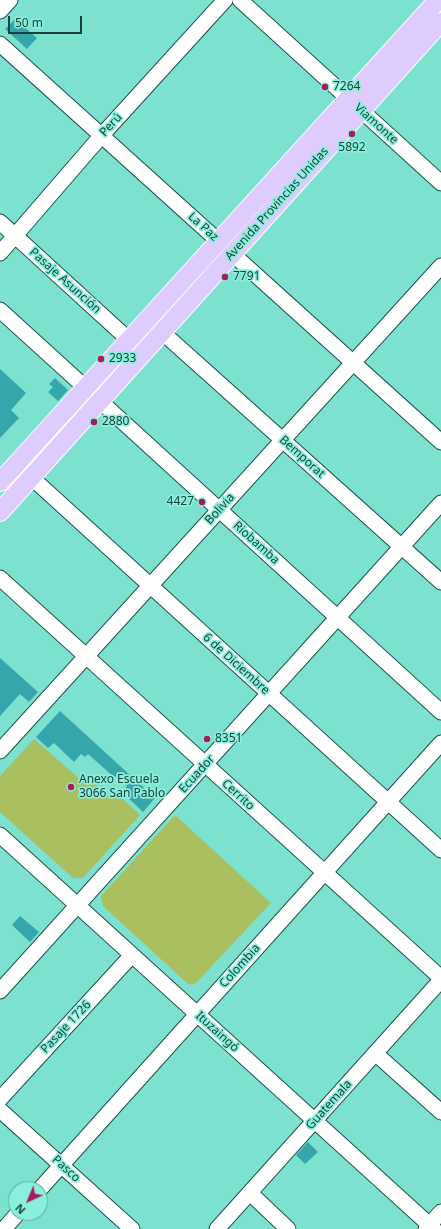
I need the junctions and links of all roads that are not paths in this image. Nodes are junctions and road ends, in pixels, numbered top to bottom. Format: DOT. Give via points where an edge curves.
graph roads {
  1 [pos="10,0"];
  2 [pos="225,0"];
  3 [pos="240,0"];
  4 [pos="438,0"];
  5 [pos="0,11"];
  6 [pos="441,22"];
  7 [pos="0,44"];
  8 [pos="355,104"];
  9 [pos="102,135"];
  10 [pos="441,183"];
  11 [pos="0,222"];
  12 [pos="15,236"];
  13 [pos="219,241"];
  14 [pos="0,254"];
  15 [pos="232,254"];
  16 [pos="441,266"];
  17 [pos="0,310"];
  18 [pos="162,332"];
  19 [pos="129,340"];
  20 [pos="353,363"];
  21 [pos="86,388"];
  22 [pos="100,400"];
  23 [pos="283,440"];
  24 [pos="441,442"];
  25 [pos="31,477"];
  26 [pos="0,482"];
  27 [pos="441,504"];
  28 [pos="220,510"];
  29 [pos="0,512"];
  30 [pos="402,547"];
  31 [pos="0,578"];
  32 [pos="441,582"];
  33 [pos="150,586"];
  34 [pos="338,618"];
  35 [pos="86,657"];
  36 [pos="269,694"];
  37 [pos="441,712"];
  38 [pos="441,743"];
  39 [pos="0,751"];
  40 [pos="206,765"];
  41 [pos="388,802"];
  42 [pos="0,835"];
  43 [pos="441,850"];
  44 [pos="324,873"];
  45 [pos="78,906"];
  46 [pos="132,955"];
  47 [pos="441,980"];
  48 [pos="0,991"];
  49 [pos="197,1014"];
  50 [pos="375,1053"];
  51 [pos="0,1099"];
  52 [pos="0,1110"];
  53 [pos="441,1112"];
  54 [pos="315,1121"];
  55 [pos="61,1165"];
  56 [pos="47,1181"];
  57 [pos="250,1193"];
  58 [pos="441,1212"];
  59 [pos="11,1221"];
  60 [pos="430,1228"];
  61 [pos="4,1229"];
  62 [pos="132,1229"];
  63 [pos="217,1229"];
  64 [pos="288,1229"];
  1 -- 5 [label="street"];
  2 -- 9 [label="street, Perú"];
  3 -- 8 [label="street, Viamonte"];
  4 -- 8 [label="main road, Avenida Provincias Unidas"];
  6 -- 8 [label="main road, Avenida Provincias Unidas"];
  7 -- 9 [label="street, La Paz"];
  8 -- 10 [label="street, Viamonte"];
  8 -- 13 [label="main road, Avenida Provincias Unidas"];
  8 -- 15 [label="main road, Avenida Provincias Unidas"];
  9 -- 12 [label="street, Perú"];
  9 -- 13 [label="street, La Paz"];
  11 -- 12 [label="street, Pasaje Asunción"];
  12 -- 14 [label="street, Perú"];
  12 -- 19 [label="street, Pasaje Asunción"];
  13 -- 15 [label="street, La Paz"];
  13 -- 19 [label="main road, Avenida Provincias Unidas"];
  15 -- 18 [label="main road, Avenida Provincias Unidas"];
  15 -- 20 [label="street, La Paz"];
  16 -- 20 [label="street, Bolivia"];
  17 -- 21 [label="street, Riobamba"];
  18 -- 22 [label="main road, Avenida Provincias Unidas"];
  18 -- 23 [label="street, Bemporat"];
  19 -- 21 [label="main road, Avenida Provincias Unidas"];
  20 -- 23 [label="street, Bolivia"];
  20 -- 24 [label="street, La Paz"];
  21 -- 22 [label="street, Riobamba"];
  21 -- 26 [label="main road, Avenida Provincias Unidas"];
  22 -- 25 [label="main road, Avenida Provincias Unidas"];
  22 -- 28 [label="street, Riobamba"];
  23 -- 28 [label="street, Bolivia"];
  23 -- 30 [label="street, Bemporat"];
  25 -- 29 [label="main road, Avenida Provincias Unidas"];
  25 -- 33 [label="street, 6 de Diciembre"];
  27 -- 30 [label="street, Ecuador"];
  28 -- 33 [label="street, Bolivia"];
  28 -- 34 [label="street, Riobamba"];
  30 -- 32 [label="street, Bemporat"];
  30 -- 34 [label="street, Ecuador"];
  31 -- 35 [label="street, Cerrito"];
  33 -- 35 [label="street, Bolivia"];
  33 -- 36 [label="street, 6 de Diciembre"];
  34 -- 36 [label="street, Ecuador"];
  34 -- 37 [label="street, Riobamba"];
  35 -- 39 [label="street, Bolivia"];
  35 -- 40 [label="street, Cerrito"];
  36 -- 40 [label="street, Ecuador"];
  36 -- 41 [label="street, 6 de Diciembre"];
  38 -- 41 [label="street, Colombia"];
  40 -- 44 [label="street, Cerrito"];
  40 -- 45 [label="street, Ecuador"];
  41 -- 43 [label="street, 6 de Diciembre"];
  41 -- 44 [label="street, Colombia"];
  42 -- 45 [label="street, Ituzaingó"];
  44 -- 47 [label="street, Cerrito"];
  44 -- 49 [label="street, Colombia"];
  45 -- 46 [label="street, Ituzaingó"];
  45 -- 48 [label="street, Ecuador"];
  46 -- 49 [label="street, Ituzaingó"];
  46 -- 51 [label="street, Pasaje 1726"];
  47 -- 50 [label="street, Guatemala"];
  49 -- 54 [label="street, Ituzaingó"];
  49 -- 55 [label="street, Colombia"];
  50 -- 53 [label="street"];
  50 -- 54 [label="street, Guatemala"];
  52 -- 55 [label="street, Pasco"];
  54 -- 57 [label="street, Guatemala"];
  54 -- 60 [label="street, Ituzaingó"];
  55 -- 56 [label="street, Colombia"];
  55 -- 62 [label="street, Pasco"];
  57 -- 63 [label="street, Guatemala"];
  57 -- 64 [label="street"];
  58 -- 60 [label="street"];
  59 -- 61 [label="street"];
}
